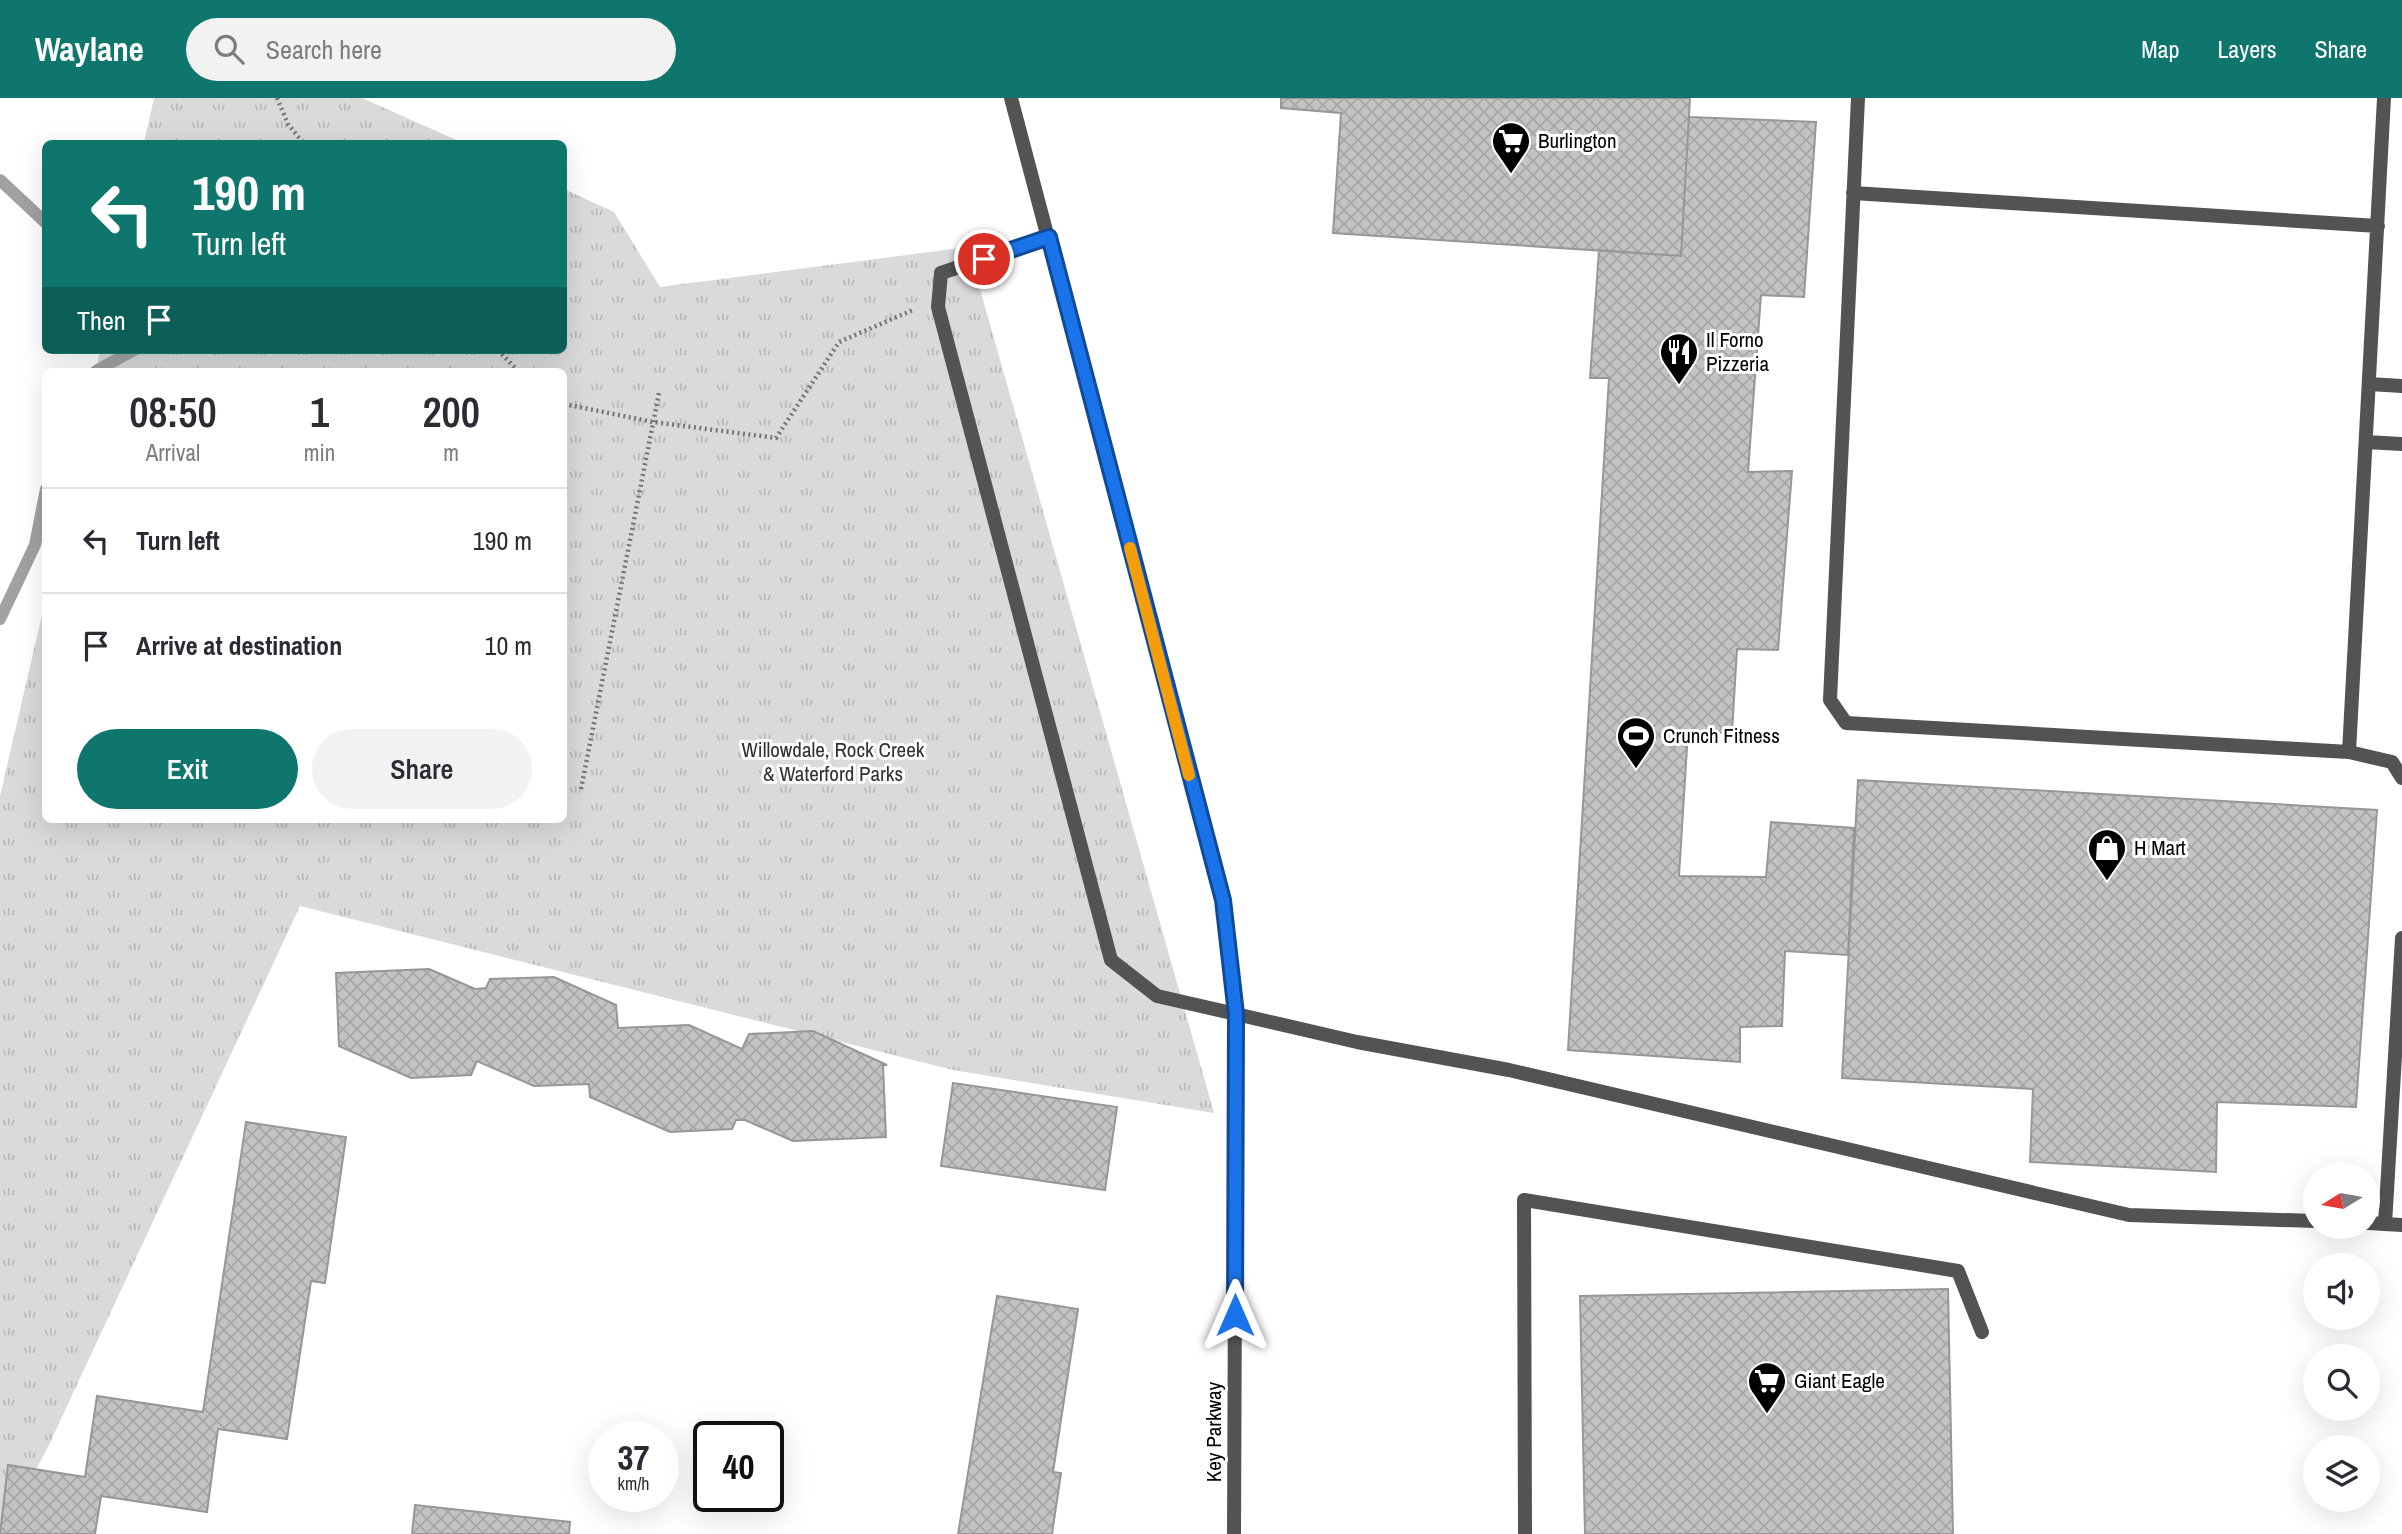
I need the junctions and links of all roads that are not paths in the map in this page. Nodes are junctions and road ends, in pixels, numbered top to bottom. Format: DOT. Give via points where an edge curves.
graph roads {
  1 [pos="1011,98"];
  2 [pos="1858,98"];
  3 [pos="2384,98"];
  4 [pos="1853,193"];
  5 [pos="2378,226"];
  6 [pos="1049,237"];
  7 [pos="2369,384"];
  8 [pos="2402,386"];
  9 [pos="2366,442"];
  10 [pos="2402,444"];
  11 [pos="2349,752"];
  12 [pos="2402,778"];
  13 [pos="2402,938"];
  14 [pos="1236,1014"];
  15 [pos="2303,1221"];
  16 [pos="2380,1224"];
  17 [pos="2385,1224"];
  18 [pos="2402,1225"];
  19 [pos="1982,1332"];
  20 [pos="1234,1534"];
  21 [pos="1525,1534"];
  1 -- 6 [label="street, Key Parkway"];
  2 -- 4 [label="street"];
  3 -- 5 [label="street"];
  4 -- 5 [label="street"];
  4 -- 11 [label="street" via="1830,700 1846,723"];
  5 -- 7 [label="street"];
  6 -- 14 [label="street, Key Parkway" via="1223,900"];
  6 -- 14 [label="street" via="941,273 938,307 1111,960 1157,996"];
  7 -- 8 [label="street"];
  7 -- 9 [label="street"];
  9 -- 10 [label="street"];
  9 -- 11 [label="street"];
  11 -- 12 [label="street" via="2392,762"];
  13 -- 17 [label="street"];
  14 -- 15 [label="street" via="1509,1070 2129,1215"];
  14 -- 20 [label="street, Key Parkway"];
  16 -- 17 [label="street"];
  17 -- 18 [label="street"];
  19 -- 21 [label="street" via="1958,1271 1524,1200"];
}
